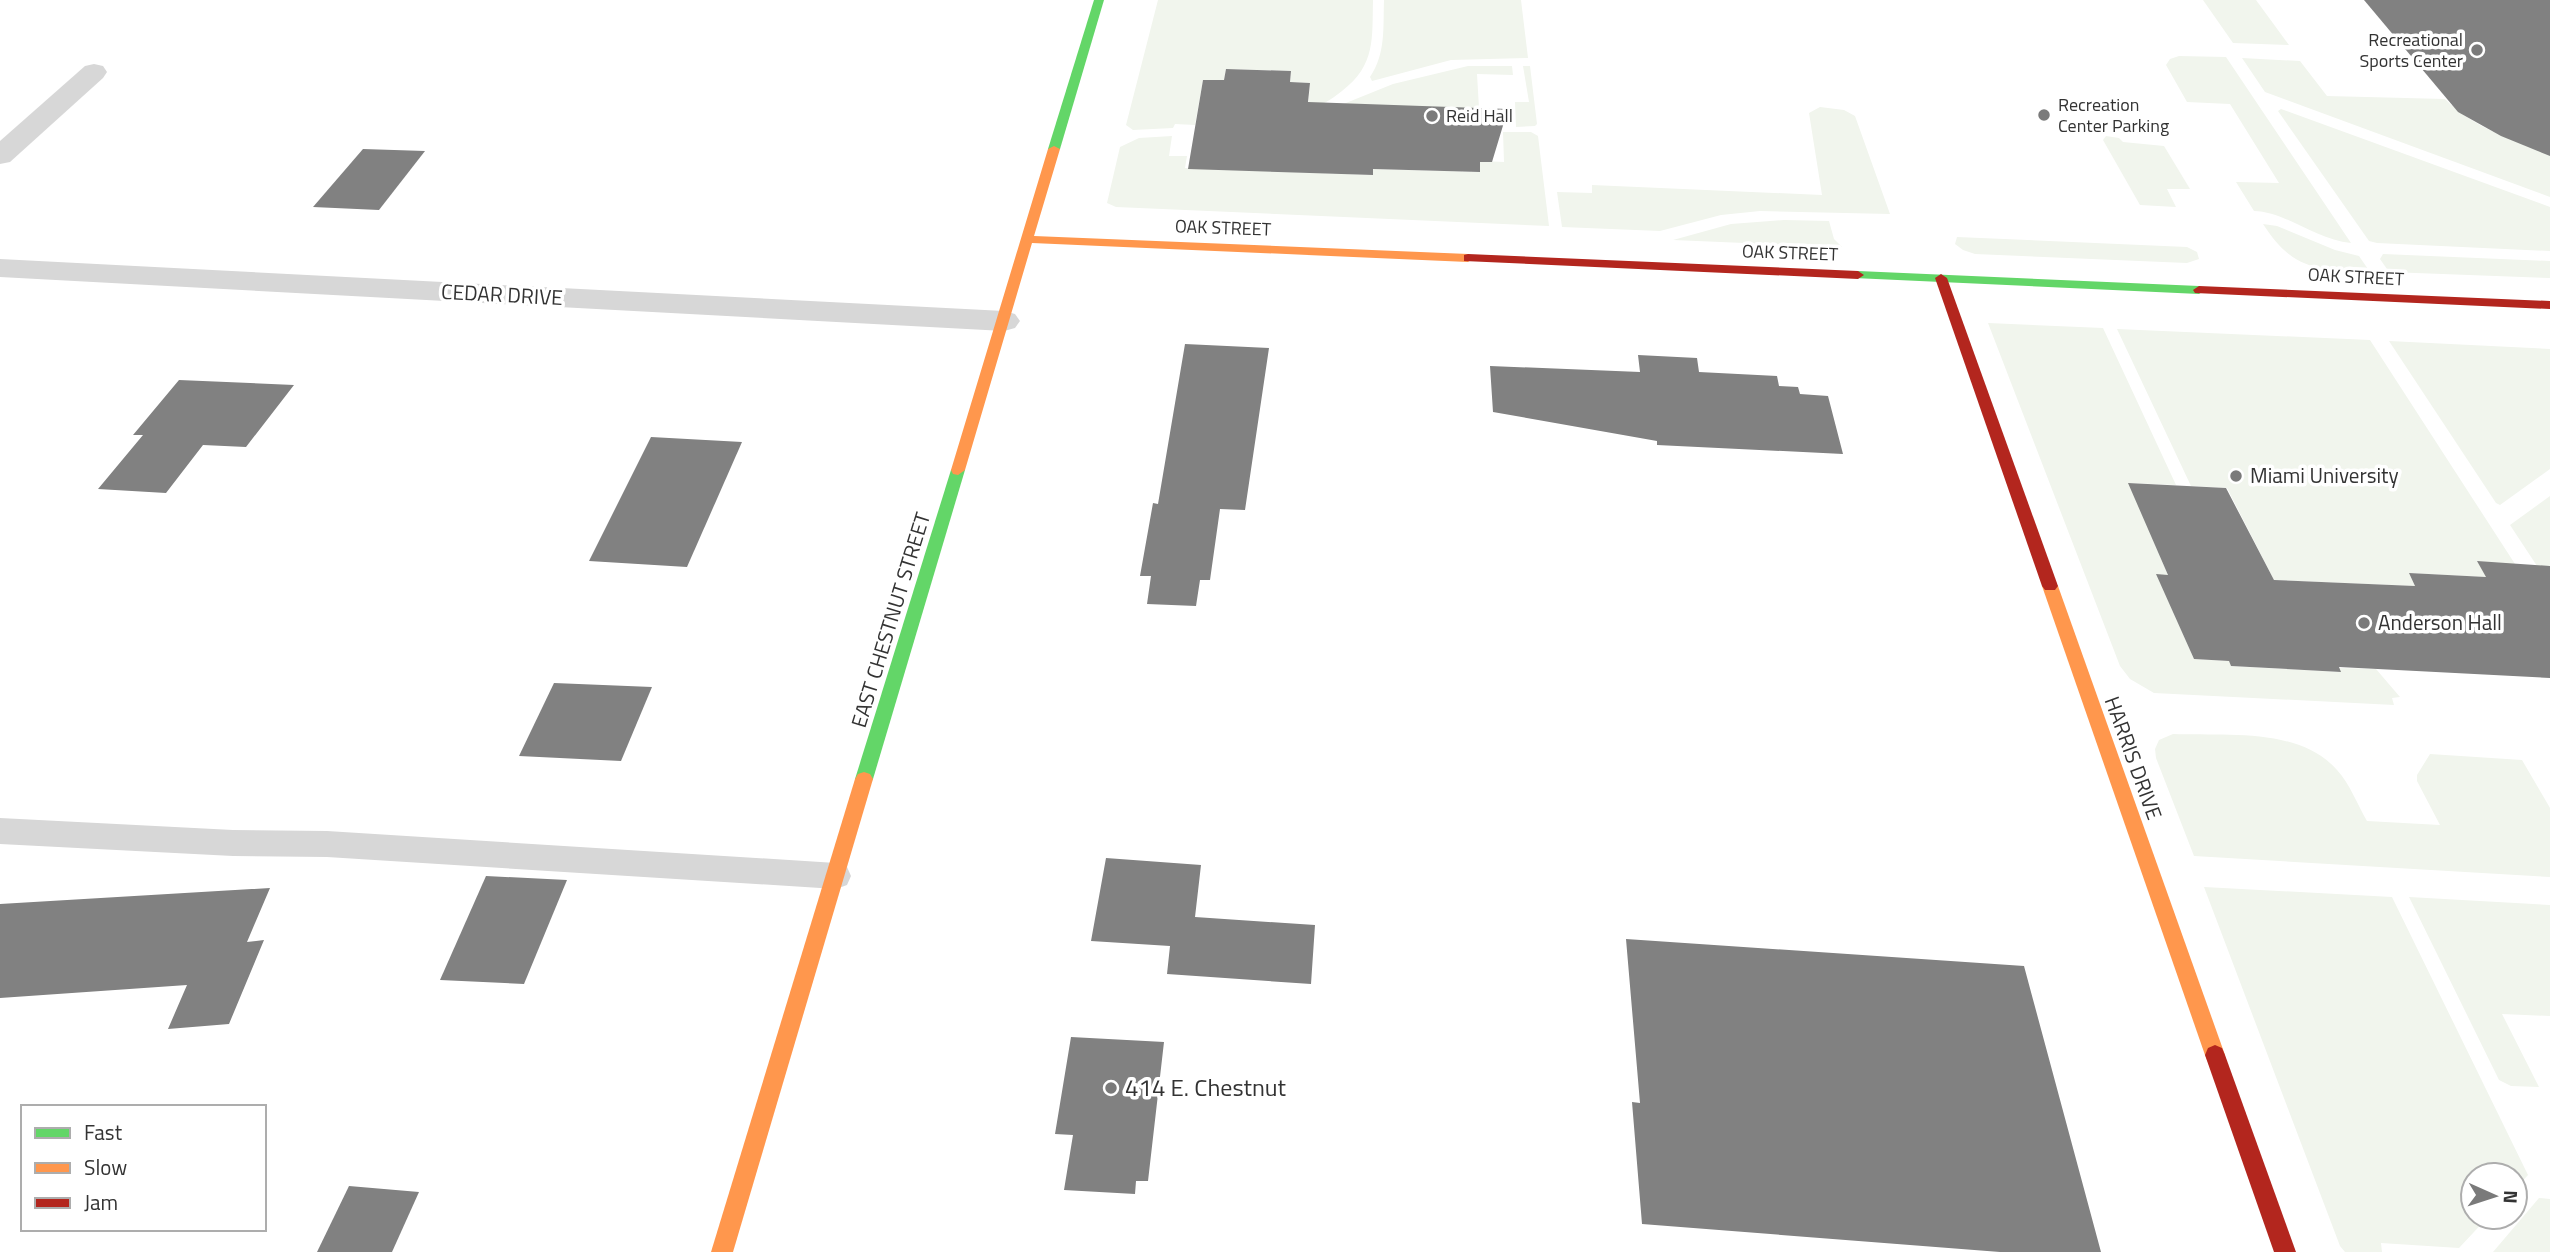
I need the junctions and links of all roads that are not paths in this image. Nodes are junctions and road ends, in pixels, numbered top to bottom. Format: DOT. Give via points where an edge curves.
graph roads {
  1 [pos="1100,0"];
  2 [pos="94,72"];
  3 [pos="0,156"];
  4 [pos="1028,239"];
  5 [pos="0,268"];
  6 [pos="1941,278"];
  7 [pos="2550,304"];
  8 [pos="1004,321"];
  9 [pos="0,831"];
  10 [pos="836,876"];
  11 [pos="722,1252"];
  12 [pos="2285,1252"];
  1 -- 4 [label="street, EAST CHESTNUT STREET"];
  2 -- 3 [label="street"];
  4 -- 6 [label="street, OAK STREET"];
  4 -- 8 [label="street, EAST CHESTNUT STREET"];
  5 -- 8 [label="street, CEDAR DRIVE"];
  6 -- 7 [label="street, OAK STREET"];
  6 -- 12 [label="street, HARRIS DRIVE"];
  8 -- 10 [label="street, EAST CHESTNUT STREET"];
  9 -- 10 [label="lane" via="327,844"];
  10 -- 11 [label="street, EAST CHESTNUT STREET"];
}
